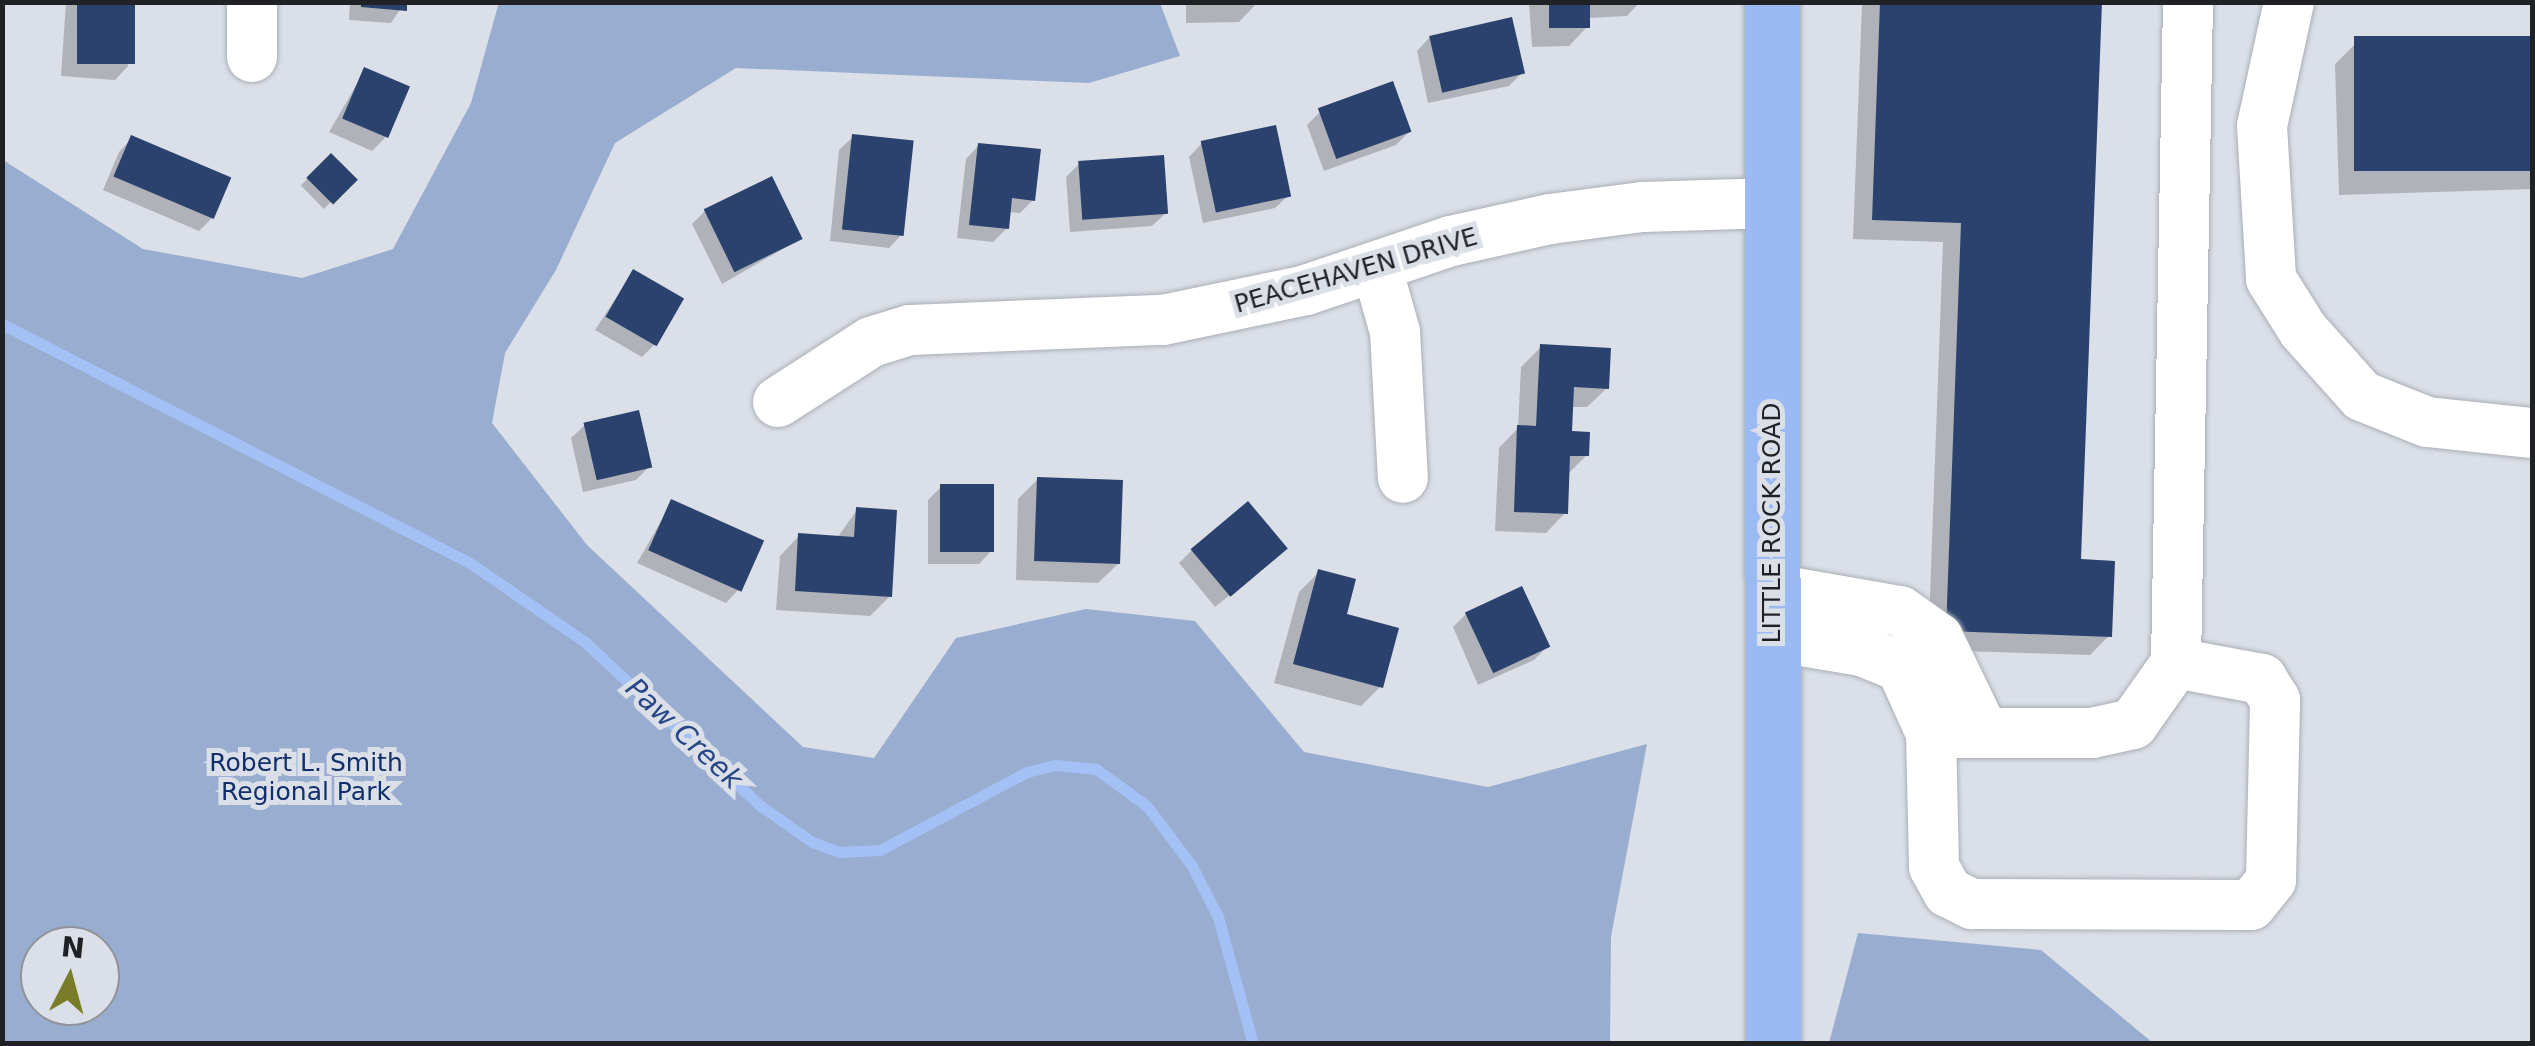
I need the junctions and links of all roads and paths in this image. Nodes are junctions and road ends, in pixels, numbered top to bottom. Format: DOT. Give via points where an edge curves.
graph roads {
  1 [pos="252,2"];
  2 [pos="1772,2"];
  3 [pos="2188,2"];
  4 [pos="2289,2"];
  5 [pos="252,57"];
  6 [pos="1772,204"];
  7 [pos="1377,268"];
  8 [pos="778,402"];
  9 [pos="2532,434"];
  10 [pos="1403,478"];
  11 [pos="1772,613"];
  12 [pos="2176,663"];
  13 [pos="1983,731"];
  14 [pos="1931,733"];
  15 [pos="1773,1044"];
  1 -- 5 [label="street"];
  2 -- 6 [label="main road, LITTLE ROCK ROAD"];
  3 -- 12 [label="street"];
  4 -- 9 [label="street" via="2262,126 2271,278 2304,330 2362,396 2427,422"];
  6 -- 7 [label="street, PEACEHAVEN DRIVE" via="1642,207 1550,219 1451,241"];
  6 -- 11 [label="main road, LITTLE ROCK ROAD"];
  7 -- 8 [label="street, PEACEHAVEN DRIVE" via="1163,320 910,330 871,342"];
  7 -- 10 [label="street" via="1396,332"];
  11 -- 13 [label="street" via="1900,612 1938,638"];
  11 -- 14 [label="street" via="1900,667"];
  11 -- 15 [label="main road, LITTLE ROCK ROAD"];
  12 -- 13 [label="street" via="2133,724 2092,733"];
  12 -- 14 [label="street" via="2262,679 2275,700 2271,880 2251,904 1972,904 1948,892 1934,868"];
  13 -- 14 [label="street"];
}
